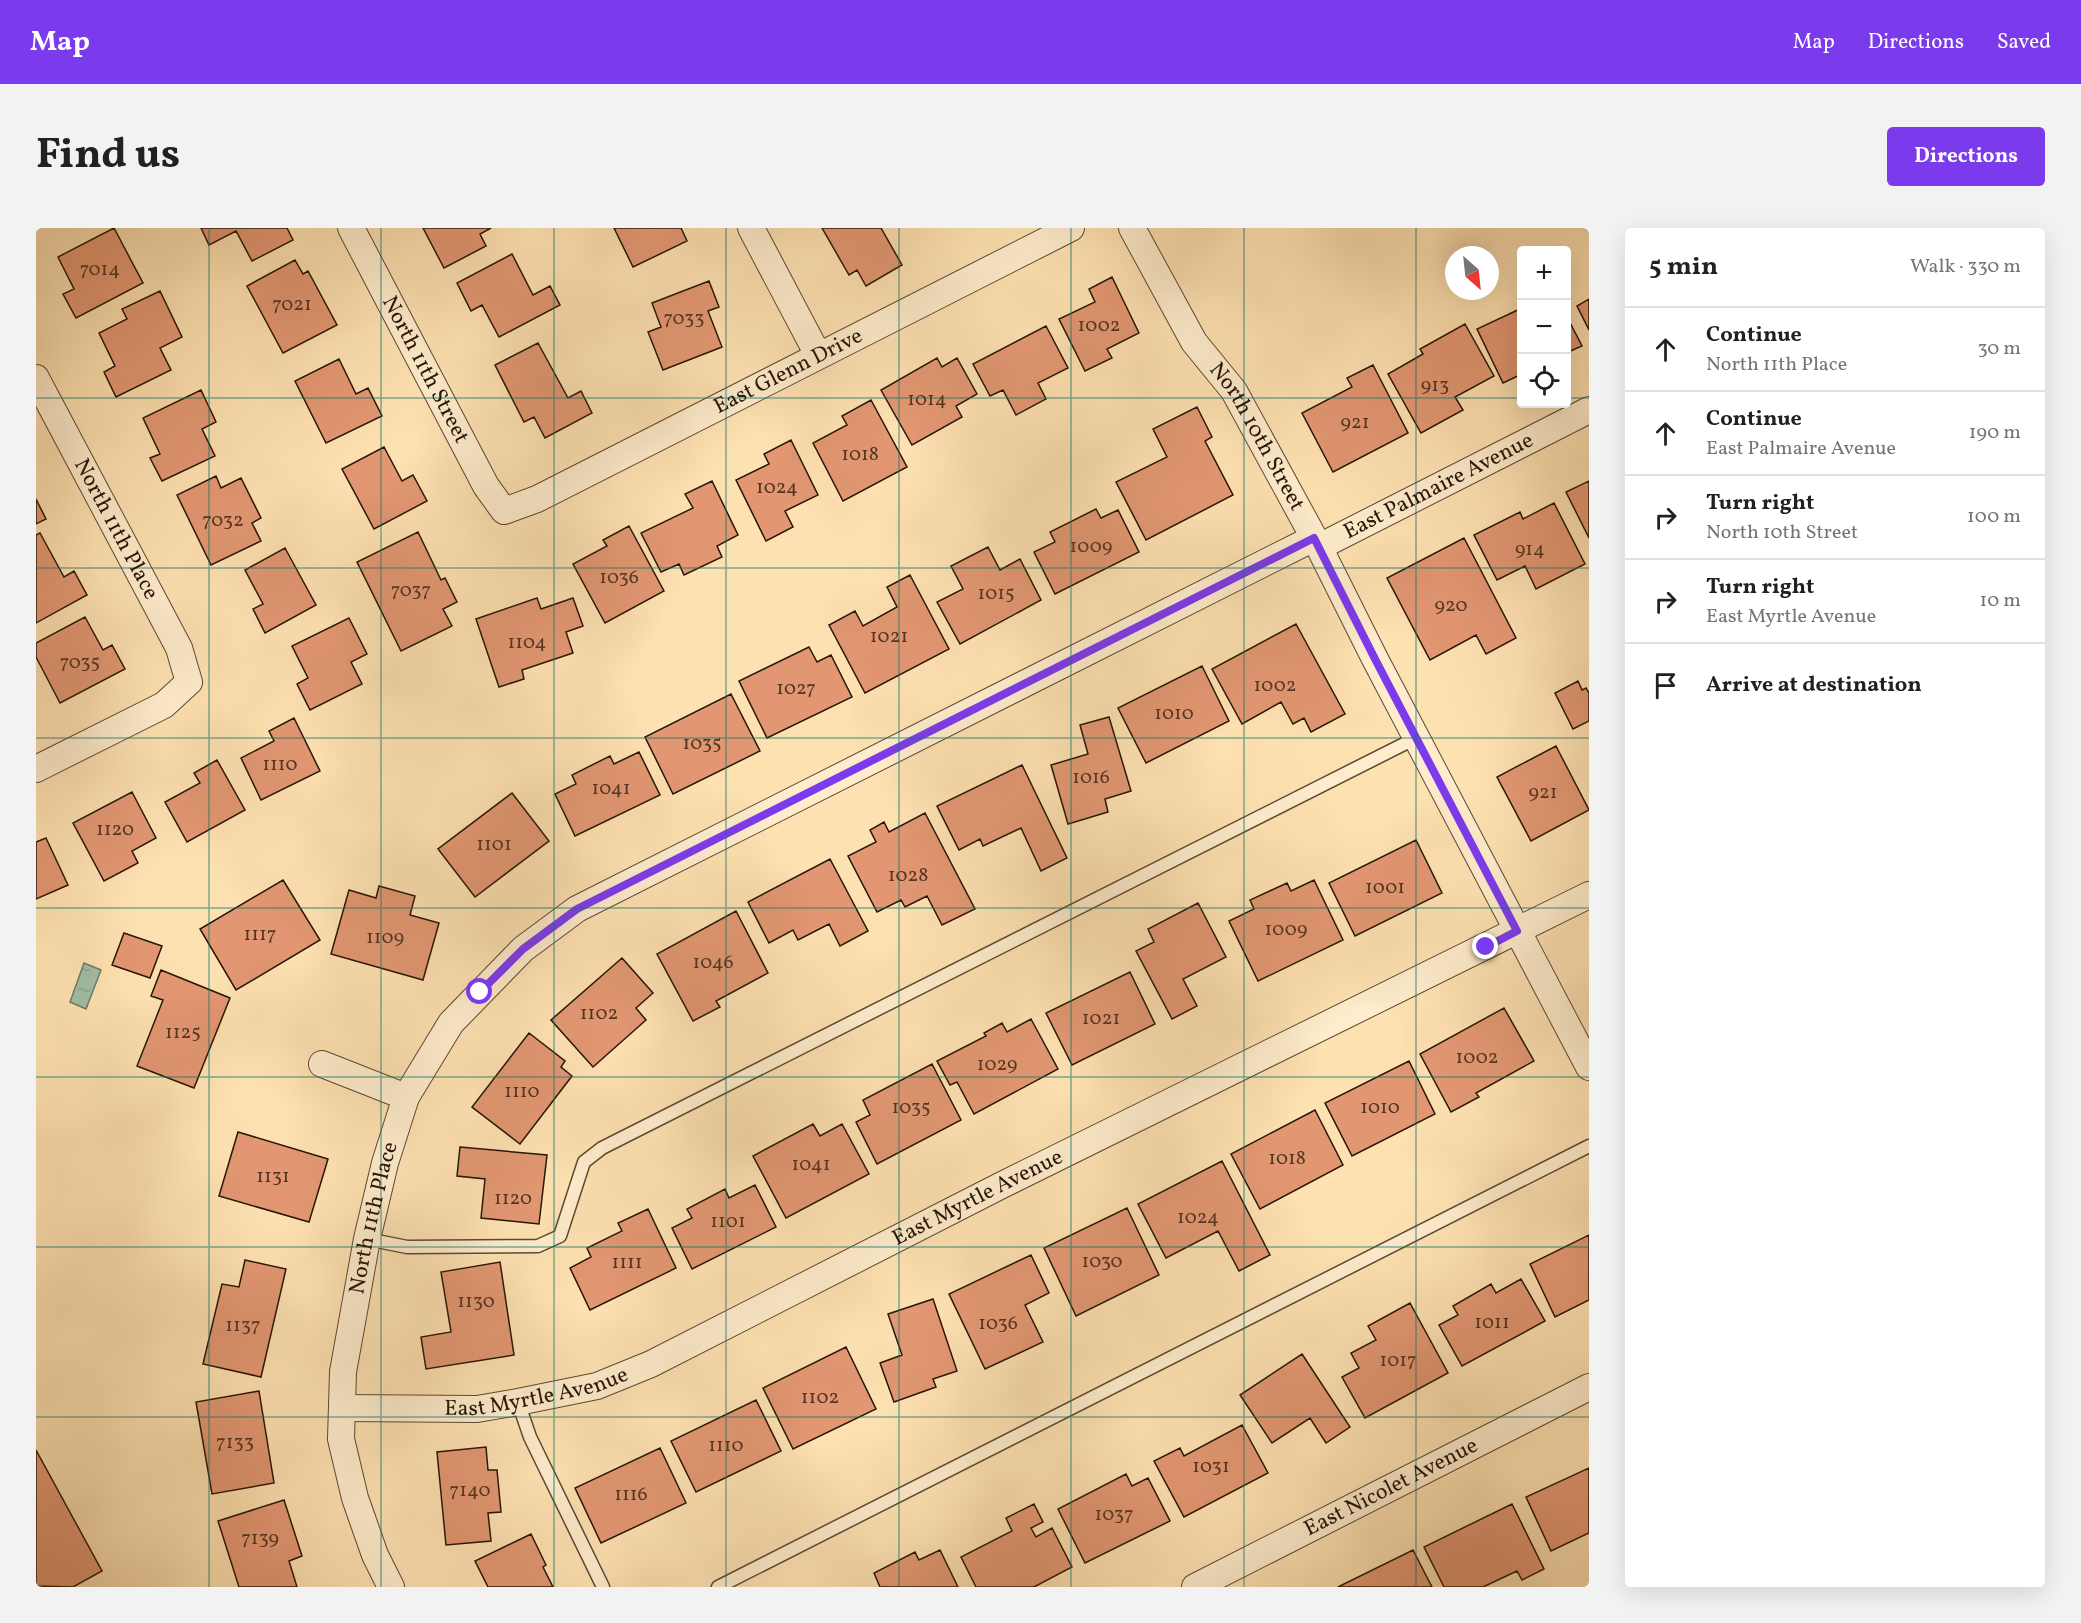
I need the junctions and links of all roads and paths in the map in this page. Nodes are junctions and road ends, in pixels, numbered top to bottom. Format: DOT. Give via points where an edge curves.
graph roads {
  1 [pos="351,228"];
  2 [pos="751,228"];
  3 [pos="1071,228"];
  4 [pos="1132,228"];
  5 [pos="818,355"];
  6 [pos="36,378"];
  7 [pos="1589,410"];
  8 [pos="504,511"];
  9 [pos="1316,542"];
  10 [pos="1416,738"];
  11 [pos="36,769"];
  12 [pos="1589,895"];
  13 [pos="577,909"];
  14 [pos="1517,931"];
  15 [pos="322,1064"];
  16 [pos="1589,1067"];
  17 [pos="406,1097"];
  18 [pos="1589,1146"];
  19 [pos="368,1239"];
  20 [pos="1589,1387"];
  21 [pos="518,1402"];
  22 [pos="342,1407"];
  23 [pos="392,1587"];
  24 [pos="603,1587"];
  25 [pos="718,1587"];
  26 [pos="1195,1587"];
  1 -- 8 [label="street, North 11th Street" via="486,486"];
  2 -- 5 [label="street"];
  3 -- 5 [label="street, East Glenn Drive"];
  4 -- 9 [label="street, North 10th Street" via="1194,342 1234,391"];
  5 -- 8 [label="street, East Glenn Drive" via="537,499"];
  6 -- 11 [label="street, North 11th Place" via="178,648 189,682 164,705"];
  7 -- 9 [label="street, East Palmaire Avenue"];
  9 -- 10 [label="street, North 10th Street"];
  9 -- 13 [label="street, East Palmaire Avenue"];
  10 -- 14 [label="street, North 10th Street"];
  10 -- 19 [label="lane" via="602,1148 584,1162 560,1236 538,1246 407,1247"];
  12 -- 14 [label="street, East Myrtle Avenue"];
  13 -- 17 [label="street, North 11th Place" via="523,949 451,1023"];
  14 -- 16 [label="street, North 10th Street"];
  14 -- 21 [label="street, East Myrtle Avenue" via="1002,1185 651,1364 597,1386"];
  15 -- 17 [label="street"];
  17 -- 19 [label="street, North 11th Place" via="385,1163"];
  18 -- 25 [label="lane"];
  19 -- 22 [label="street, North 11th Place" via="343,1372"];
  20 -- 26 [label="street, East Nicolet Avenue"];
  21 -- 22 [label="street, East Myrtle Avenue" via="477,1408"];
  21 -- 24 [label="lane" via="530,1437"];
  22 -- 23 [label="street, North 11th Place" via="341,1439 355,1498 375,1555"];
}
